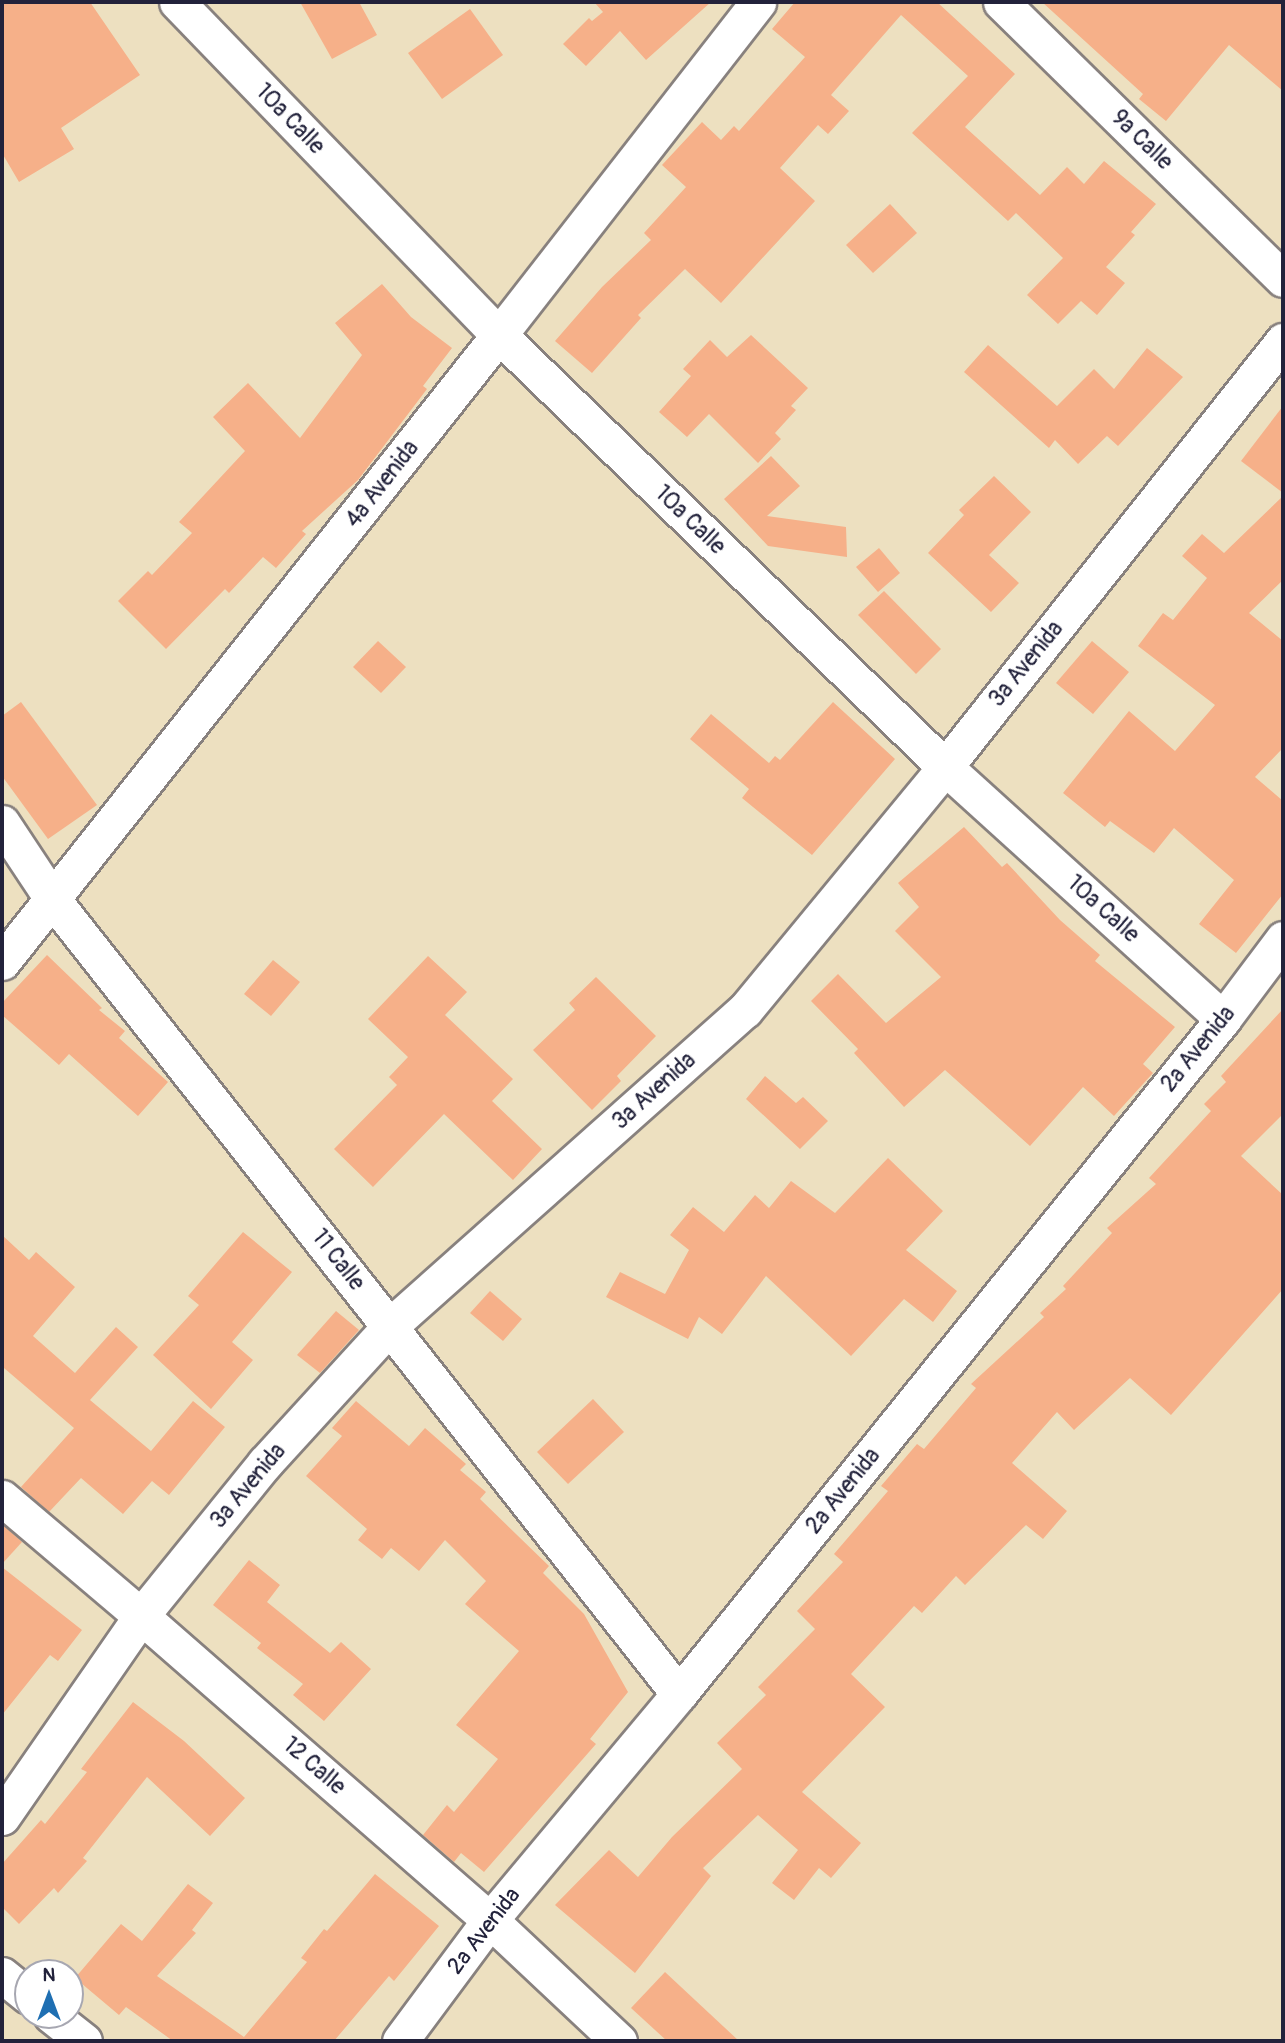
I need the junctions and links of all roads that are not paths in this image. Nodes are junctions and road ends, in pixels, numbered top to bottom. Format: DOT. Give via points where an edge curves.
graph roads {
  1 [pos="177,2"];
  2 [pos="758,2"];
  3 [pos="1001,2"];
  4 [pos="1283,279"];
  5 [pos="499,335"];
  6 [pos="1283,341"];
  7 [pos="945,767"];
  8 [pos="2,823"];
  9 [pos="53,900"];
  10 [pos="1283,939"];
  11 [pos="2,962"];
  12 [pos="1223,1019"];
  13 [pos="390,1326"];
  14 [pos="2,1498"];
  15 [pos="141,1616"];
  16 [pos="679,1694"];
  17 [pos="2,1817"];
  18 [pos="490,1920"];
  19 [pos="69,2029"];
  20 [pos="84,2041"];
  21 [pos="400,2041"];
  22 [pos="619,2041"];
  1 -- 5 [label="street, 10a Calle"];
  2 -- 5 [label="street, 4a Avenida"];
  3 -- 4 [label="street, 9a Calle"];
  5 -- 7 [label="street, 10a Calle"];
  5 -- 9 [label="street, 4a Avenida"];
  6 -- 7 [label="street, 3a Avenida"];
  7 -- 12 [label="street, 10a Calle"];
  7 -- 13 [label="street, 3a Avenida" via="745,1010"];
  8 -- 9 [label="street, 11 Calle"];
  9 -- 11 [label="street, 4a Avenida"];
  9 -- 13 [label="street, 11 Calle"];
  10 -- 12 [label="street, 2a Avenida"];
  12 -- 16 [label="street, 2a Avenida"];
  13 -- 15 [label="street, 3a Avenida" via="265,1463"];
  13 -- 16 [label="street, 11 Calle"];
  14 -- 15 [label="street, 12 Calle"];
  15 -- 17 [label="street, 3a Avenida"];
  15 -- 18 [label="street, 12 Calle"];
  16 -- 18 [label="street, 2a Avenida"];
  18 -- 21 [label="street, 2a Avenida"];
  18 -- 22 [label="street, 12 Calle"];
  19 -- 20 [label="street"];
}
